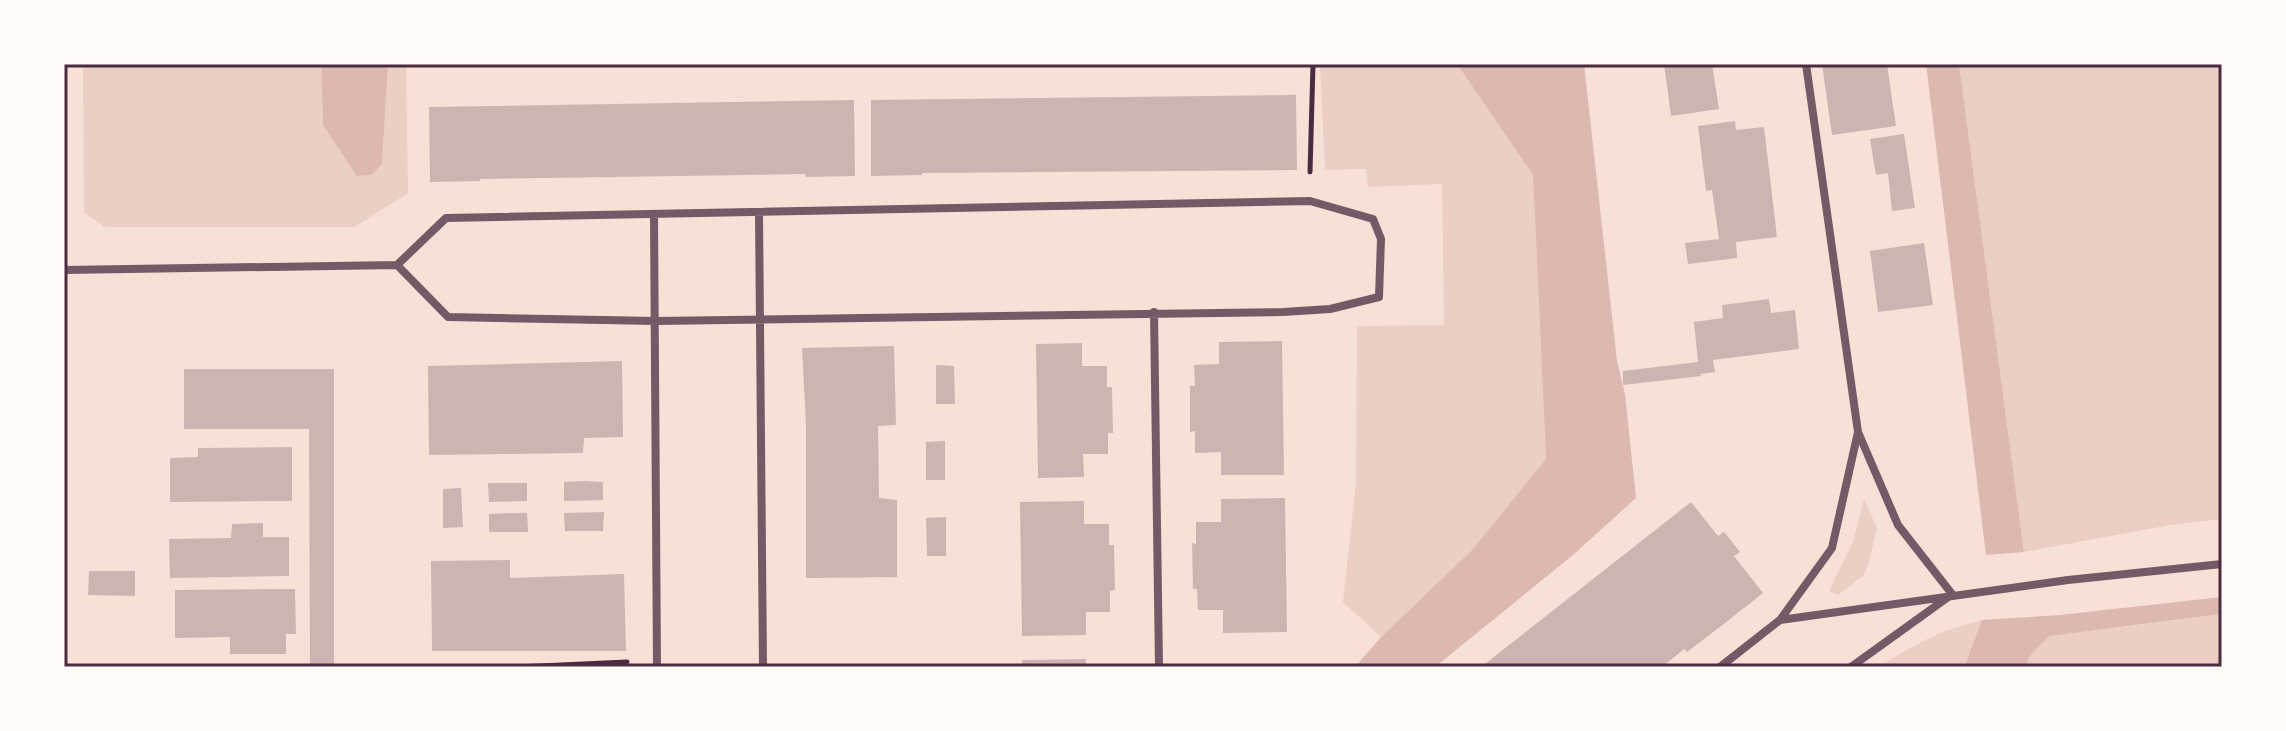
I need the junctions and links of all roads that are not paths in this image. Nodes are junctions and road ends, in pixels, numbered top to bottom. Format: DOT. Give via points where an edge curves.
graph roads {
  1 [pos="1806,64"];
  2 [pos="759,213"];
  3 [pos="654,215"];
  4 [pos="397,265"];
  5 [pos="64,270"];
  6 [pos="1154,312"];
  7 [pos="759,320"];
  8 [pos="656,321"];
  9 [pos="1858,432"];
  10 [pos="2222,564"];
  11 [pos="1952,594"];
  12 [pos="1780,620"];
  13 [pos="656,664"];
  14 [pos="763,667"];
  15 [pos="1159,667"];
  16 [pos="1720,667"];
  17 [pos="1851,667"];
  1 -- 9 [label="street"];
  2 -- 3 [label="street"];
  2 -- 6 [label="street" via="1310,201 1373,219 1381,239 1379,297 1330,309"];
  2 -- 7 [label="street"];
  3 -- 4 [label="street" via="446,218"];
  3 -- 8 [label="street"];
  4 -- 5 [label="street"];
  4 -- 8 [label="street" via="448,317"];
  6 -- 7 [label="street"];
  6 -- 15 [label="street"];
  7 -- 8 [label="street"];
  7 -- 14 [label="street"];
  8 -- 13 [label="street"];
  9 -- 11 [label="street" via="1898,525"];
  9 -- 12 [label="street" via="1832,548"];
  10 -- 11 [label="street"];
  11 -- 12 [label="street"];
  11 -- 17 [label="street"];
  12 -- 16 [label="street"];
}
